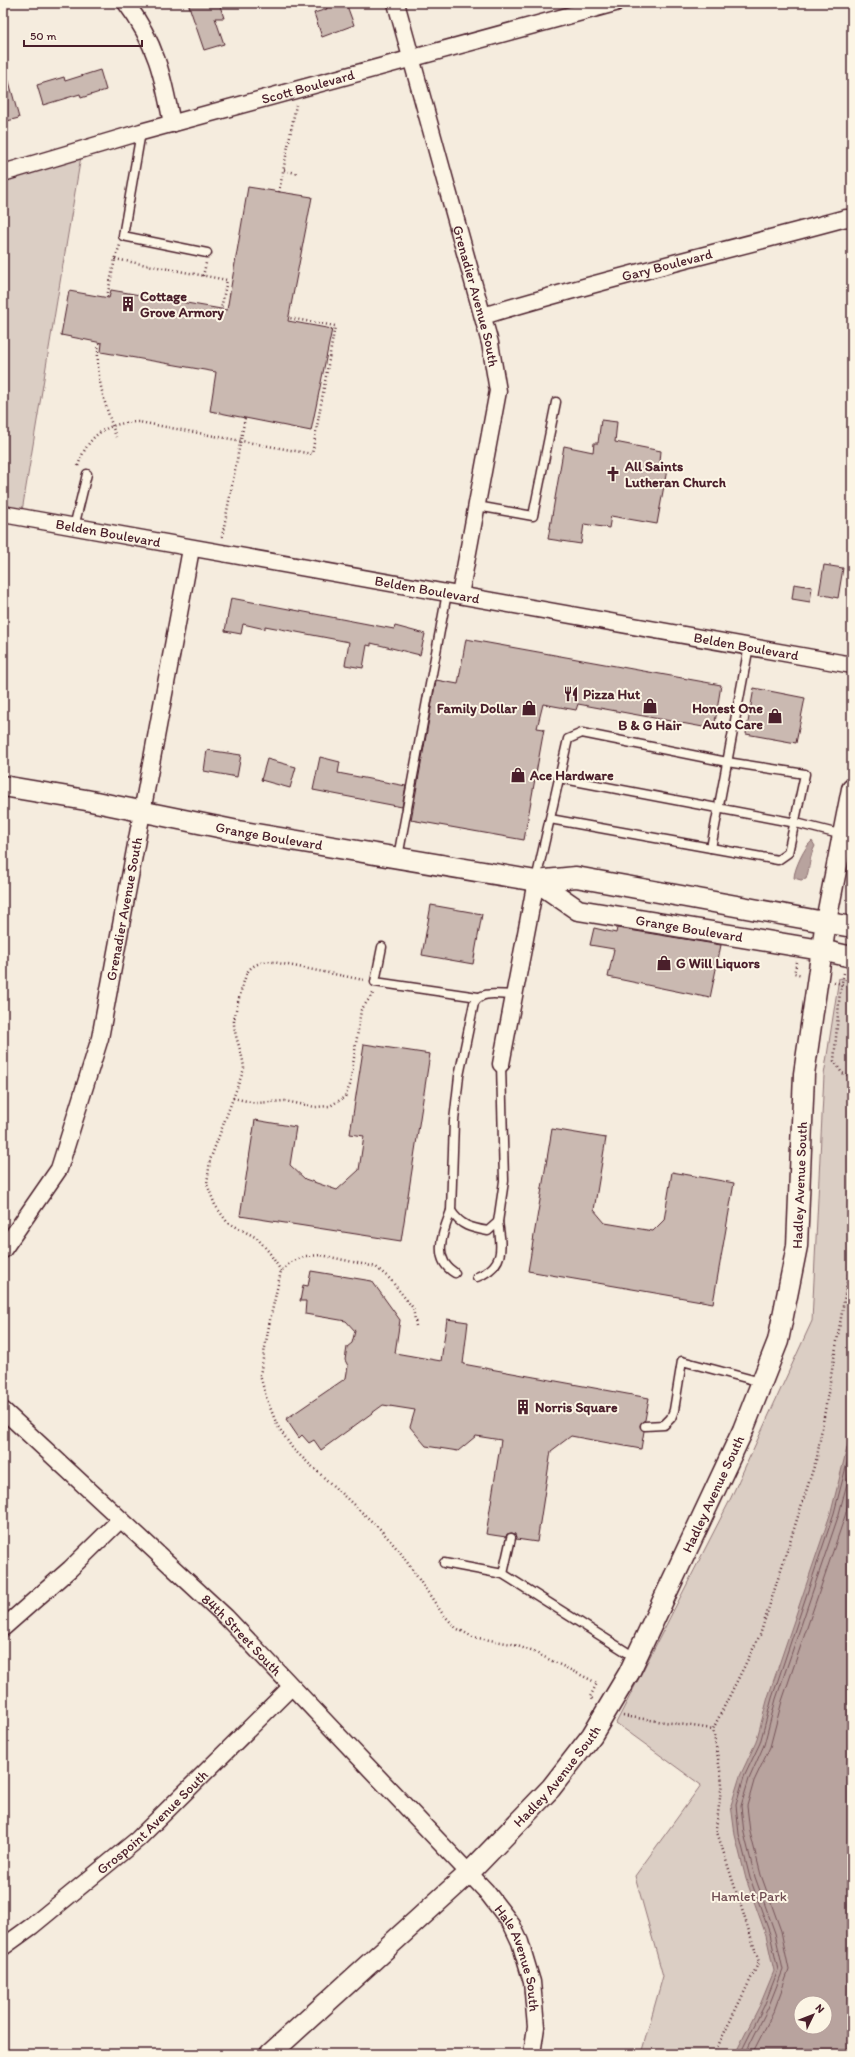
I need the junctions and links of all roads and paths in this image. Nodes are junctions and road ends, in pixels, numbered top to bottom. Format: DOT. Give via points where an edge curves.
graph roads {
  1 [pos="126,3"];
  2 [pos="396,3"];
  3 [pos="615,3"];
  4 [pos="413,59"];
  5 [pos="298,91"];
  6 [pos="172,124"];
  7 [pos="141,132"];
  8 [pos="284,170"];
  9 [pos="3,173"];
  10 [pos="299,174"];
  11 [pos="280,192"];
  12 [pos="852,219"];
  13 [pos="123,236"];
  14 [pos="208,253"];
  15 [pos="114,259"];
  16 [pos="107,297"];
  17 [pos="221,309"];
  18 [pos="483,316"];
  19 [pos="289,318"];
  20 [pos="99,343"];
  21 [pos="556,402"];
  22 [pos="245,418"];
  23 [pos="112,425"];
  24 [pos="116,437"];
  25 [pos="240,440"];
  26 [pos="87,474"];
  27 [pos="84,487"];
  28 [pos="477,506"];
  29 [pos="3,514"];
  30 [pos="74,526"];
  31 [pos="191,549"];
  32 [pos="219,554"];
  33 [pos="454,594"];
  34 [pos="749,646"];
  35 [pos="852,665"];
  36 [pos="727,762"];
  37 [pos="559,778"];
  38 [pos="3,786"];
  39 [pos="852,789"];
  40 [pos="718,808"];
  41 [pos="142,811"];
  42 [pos="550,819"];
  43 [pos="796,823"];
  44 [pos="843,835"];
  45 [pos="711,848"];
  46 [pos="398,858"];
  47 [pos="536,881"];
  48 [pos="826,921"];
  49 [pos="852,927"];
  50 [pos="382,947"];
  51 [pos="821,950"];
  52 [pos="850,957"];
  53 [pos="375,982"];
  54 [pos="513,995"];
  55 [pos="478,997"];
  56 [pos="501,1064"];
  57 [pos="852,1077"];
  58 [pos="233,1098"];
  59 [pos="451,1211"];
  60 [pos="498,1222"];
  61 [pos="3,1250"];
  62 [pos="852,1254"];
  63 [pos="281,1272"];
  64 [pos="455,1273"];
  65 [pos="478,1277"];
  66 [pos="416,1326"];
  67 [pos="762,1382"];
  68 [pos="3,1410"];
  69 [pos="645,1426"];
  70 [pos="120,1520"];
  71 [pos="511,1538"];
  72 [pos="444,1563"];
  73 [pos="504,1574"];
  74 [pos="3,1628"];
  75 [pos="637,1658"];
  76 [pos="291,1686"];
  77 [pos="609,1708"];
  78 [pos="713,1729"];
  79 [pos="468,1874"];
  80 [pos="3,1947"];
  81 [pos="270,2054"];
  82 [pos="532,2054"];
  83 [pos="714,2054"];
  1 -- 6 [label="street" via="148,35 162,74"];
  2 -- 4 [label="street, Grenadier Avenue South"];
  3 -- 4 [label="street, Scott Boulevard"];
  4 -- 5 [label="street, Scott Boulevard"];
  4 -- 18 [label="street, Grenadier Avenue South"];
  5 -- 6 [label="street, Scott Boulevard"];
  5 -- 8 [label="path"];
  6 -- 7 [label="street, Scott Boulevard"];
  7 -- 9 [label="street, Scott Boulevard"];
  7 -- 13 [label="lane"];
  8 -- 10 [label="path"];
  8 -- 11 [label="path"];
  12 -- 18 [label="street, Gary Boulevard" via="846,218 684,259"];
  13 -- 14 [label="lane"];
  13 -- 15 [label="path"];
  15 -- 16 [label="path"];
  15 -- 17 [label="path" via="227,280"];
  18 -- 28 [label="street, Grenadier Avenue South" via="498,391"];
  19 -- 25 [label="path" via="336,326 312,454"];
  20 -- 23 [label="path" via="97,351 100,389"];
  21 -- 28 [label="lane" via="533,516"];
  22 -- 25 [label="path"];
  23 -- 24 [label="path"];
  23 -- 25 [label="path" via="139,422"];
  23 -- 27 [label="path" via="93,438 81,456 74,485"];
  25 -- 32 [label="path"];
  26 -- 27 [label="lane"];
  27 -- 30 [label="lane"];
  28 -- 33 [label="street, Grenadier Avenue South"];
  29 -- 30 [label="street, Belden Boulevard"];
  30 -- 31 [label="street, Belden Boulevard"];
  31 -- 32 [label="street, Belden Boulevard"];
  31 -- 41 [label="street, Grenadier Avenue South"];
  32 -- 33 [label="street, Belden Boulevard"];
  33 -- 34 [label="street, Belden Boulevard"];
  33 -- 46 [label="lane"];
  34 -- 35 [label="street, Belden Boulevard"];
  34 -- 36 [label="lane"];
  36 -- 37 [label="lane" via="582,733 568,739"];
  36 -- 40 [label="lane"];
  36 -- 43 [label="lane" via="806,774"];
  37 -- 40 [label="lane"];
  37 -- 42 [label="lane"];
  38 -- 41 [label="street, Grange Boulevard"];
  39 -- 44 [label="street, Hadley Avenue South"];
  40 -- 43 [label="lane"];
  40 -- 45 [label="lane"];
  41 -- 46 [label="street, Grange Boulevard" via="238,831"];
  41 -- 61 [label="street, Grenadier Avenue South" via="100,1038 59,1169"];
  42 -- 45 [label="lane"];
  42 -- 47 [label="lane"];
  43 -- 44 [label="lane"];
  43 -- 45 [label="lane" via="788,853 778,860"];
  44 -- 48 [label="street, Hadley Avenue South"];
  46 -- 47 [label="street, Grange Boulevard"];
  47 -- 48 [label="street, Grange Boulevard" via="576,877"];
  47 -- 51 [label="street, Grange Boulevard" via="578,910"];
  47 -- 54 [label="street"];
  48 -- 49 [label="street, Grange Boulevard"];
  48 -- 51 [label="street, Hadley Avenue South"];
  50 -- 53 [label="lane"];
  51 -- 52 [label="street, Grange Boulevard"];
  51 -- 67 [label="street, Hadley Avenue South" via="804,1074 797,1246 778,1341"];
  52 -- 57 [label="path" via="840,991 834,1061 842,1073"];
  53 -- 55 [label="lane"];
  53 -- 58 [label="path" via="374,994 360,1010 350,1085 345,1097 330,1106 315,1107 284,1101 256,1103"];
  53 -- 58 [label="path" via="268,961 256,964 247,973 234,1023 244,1069"];
  54 -- 55 [label="lane" via="483,994"];
  54 -- 56 [label="street"];
  55 -- 59 [label="lane" via="474,1003 459,1076 454,1121"];
  56 -- 60 [label="lane" via="504,1181"];
  58 -- 63 [label="path" via="210,1160 207,1184 215,1205 227,1222 257,1238"];
  59 -- 60 [label="lane" via="458,1221 468,1228 488,1231"];
  59 -- 64 [label="lane" via="442,1237 441,1249 442,1260 448,1269"];
  60 -- 65 [label="lane" via="500,1251 496,1265 490,1272"];
  62 -- 78 [label="path" via="817,1458 760,1635"];
  63 -- 66 [label="path" via="291,1262 321,1255 376,1267 390,1279 413,1308"];
  63 -- 77 [label="path" via="260,1375 277,1425 293,1449 380,1529 456,1628 473,1638 512,1644 534,1652 597,1683 590,1697"];
  67 -- 69 [label="lane" via="682,1361 671,1418 664,1425"];
  67 -- 75 [label="street, Hadley Avenue South" via="743,1430"];
  68 -- 70 [label="street, 84th Street South"];
  70 -- 74 [label="street" via="70,1569"];
  70 -- 76 [label="street, 84th Street South" via="226,1617"];
  71 -- 73 [label="lane"];
  72 -- 73 [label="lane"];
  73 -- 75 [label="lane"];
  75 -- 77 [label="street, Hadley Avenue South"];
  76 -- 79 [label="street, 84th Street South"];
  76 -- 80 [label="street, Grospoint Avenue South" via="138,1838"];
  77 -- 78 [label="path" via="622,1716"];
  77 -- 79 [label="street, Hadley Avenue South" via="592,1735 551,1788"];
  78 -- 83 [label="path" via="722,1782 716,1829 759,1962"];
  79 -- 81 [label="street, Hadley Avenue South"];
  79 -- 82 [label="street, Hale Avenue South" via="486,1891 512,1925 520,1942 532,1982 536,2027"];
}
